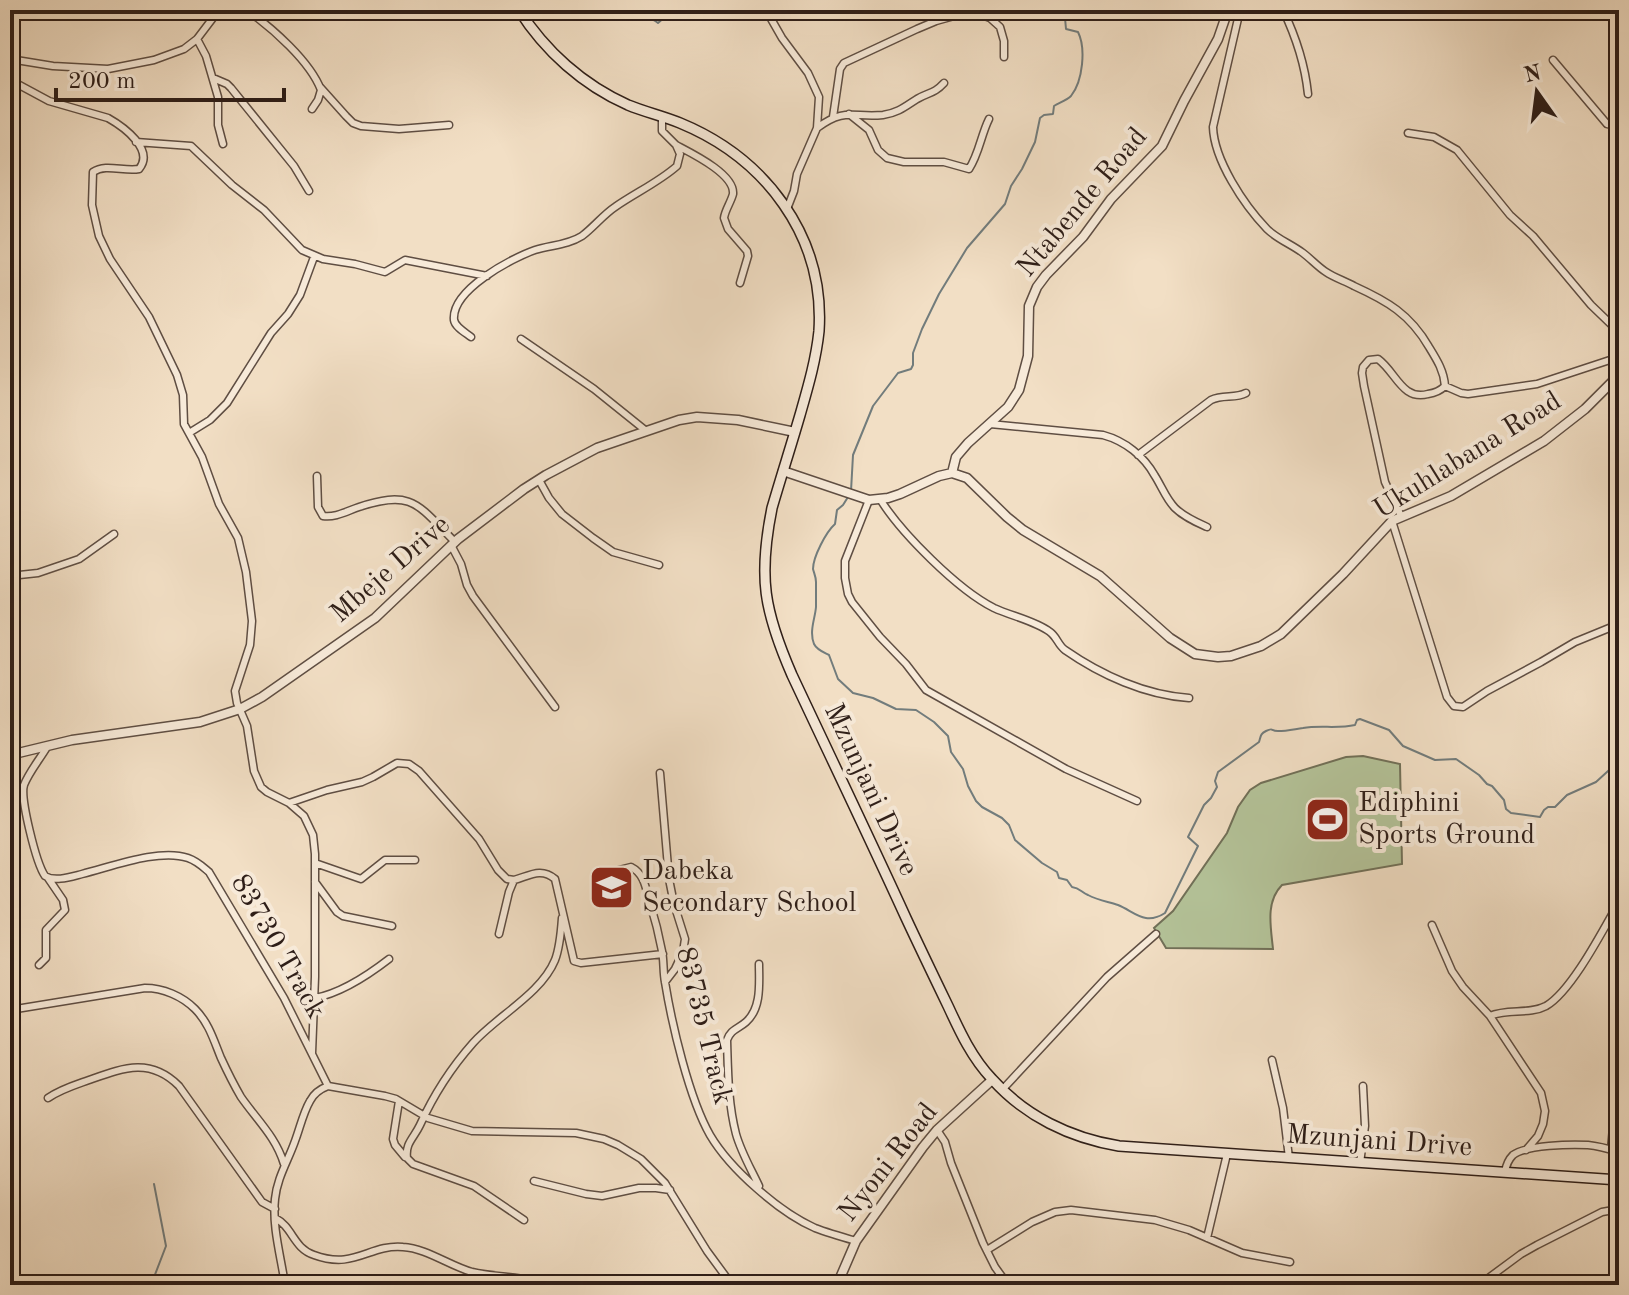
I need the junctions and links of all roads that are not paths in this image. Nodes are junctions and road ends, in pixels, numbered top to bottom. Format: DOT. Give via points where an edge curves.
graph roads {
  1 [pos="219,10"];
  2 [pos="247,10"];
  3 [pos="519,10"];
  4 [pos="766,10"];
  5 [pos="1228,10"];
  6 [pos="1240,10"];
  7 [pos="1283,10"];
  8 [pos="197,39"];
  9 [pos="1004,57"];
  10 [pos="10,59"];
  11 [pos="1553,60"];
  12 [pos="213,78"];
  13 [pos="10,80"];
  14 [pos="944,83"];
  15 [pos="320,87"];
  16 [pos="1308,94"];
  17 [pos="312,109"];
  18 [pos="849,114"];
  19 [pos="662,116"];
  20 [pos="833,117"];
  21 [pos="989,119"];
  22 [pos="449,125"];
  23 [pos="1619,127"];
  24 [pos="817,128"];
  25 [pos="1408,133"];
  26 [pos="136,142"];
  27 [pos="223,144"];
  28 [pos="676,145"];
  29 [pos="309,191"];
  30 [pos="787,209"];
  31 [pos="314,257"];
  32 [pos="487,276"];
  33 [pos="740,283"];
  34 [pos="1619,332"];
  35 [pos="471,337"];
  36 [pos="521,339"];
  37 [pos="1619,357"];
  38 [pos="1619,375"];
  39 [pos="1445,386"];
  40 [pos="1246,393"];
  41 [pos="990,424"];
  42 [pos="645,430"];
  43 [pos="795,432"];
  44 [pos="189,433"];
  45 [pos="1138,455"];
  46 [pos="783,471"];
  47 [pos="952,473"];
  48 [pos="317,476"];
  49 [pos="539,480"];
  50 [pos="865,499"];
  51 [pos="880,499"];
  52 [pos="1397,519"];
  53 [pos="1207,527"];
  54 [pos="114,534"];
  55 [pos="453,544"];
  56 [pos="659,565"];
  57 [pos="10,576"];
  58 [pos="1619,624"];
  59 [pos="1189,698"];
  60 [pos="555,707"];
  61 [pos="240,709"];
  62 [pos="47,746"];
  63 [pos="10,755"];
  64 [pos="660,773"];
  65 [pos="1137,801"];
  66 [pos="289,803"];
  67 [pos="415,860"];
  68 [pos="315,863"];
  69 [pos="611,872"];
  70 [pos="48,878"];
  71 [pos="514,880"];
  72 [pos="315,882"];
  73 [pos="1619,902"];
  74 [pos="563,911"];
  75 [pos="1432,925"];
  76 [pos="392,926"];
  77 [pos="499,934"];
  78 [pos="1156,934"];
  79 [pos="663,954"];
  80 [pos="389,959"];
  81 [pos="759,964"];
  82 [pos="39,965"];
  83 [pos="665,982"];
  84 [pos="315,998"];
  85 [pos="10,1010"];
  86 [pos="1490,1016"];
  87 [pos="312,1053"];
  88 [pos="1272,1060"];
  89 [pos="992,1080"];
  90 [pos="1619,1082"];
  91 [pos="328,1086"];
  92 [pos="1363,1086"];
  93 [pos="1002,1090"];
  94 [pos="48,1098"];
  95 [pos="399,1101"];
  96 [pos="423,1116"];
  97 [pos="937,1130"];
  98 [pos="1526,1150"];
  99 [pos="1611,1150"];
  100 [pos="1619,1152"];
  101 [pos="1227,1154"];
  102 [pos="407,1158"];
  103 [pos="1289,1158"];
  104 [pos="1360,1163"];
  105 [pos="284,1164"];
  106 [pos="1505,1172"];
  107 [pos="1619,1180"];
  108 [pos="534,1181"];
  109 [pos="670,1190"];
  110 [pos="761,1191"];
  111 [pos="275,1209"];
  112 [pos="1619,1209"];
  113 [pos="275,1218"];
  114 [pos="524,1220"];
  115 [pos="1207,1238"];
  116 [pos="856,1241"];
  117 [pos="987,1250"];
  118 [pos="1290,1262"];
  119 [pos="285,1285"];
  120 [pos="551,1285"];
  121 [pos="732,1285"];
  122 [pos="837,1285"];
  123 [pos="1008,1285"];
  124 [pos="1479,1285"];
  1 -- 8 [label="street"];
  2 -- 15 [label="street" via="286,44"];
  3 -- 19 [label="main road, Mzunjani Drive" via="573,71 600,91"];
  4 -- 24 [label="street" via="817,90"];
  5 -- 41 [label="street, Ntabende Road" via="1162,146 1037,287 1029,306 1028,356 1019,390"];
  6 -- 39 [label="street" via="1213,127 1217,150 1237,192 1267,230 1325,272 1403,313 1442,368"];
  7 -- 16 [label="street"];
  8 -- 10 [label="street" via="172,54 108,69"];
  8 -- 12 [label="street"];
  9 -- 20 [label="street" via="1003,33 990,18 972,11 936,21 844,63"];
  11 -- 23 [label="street" via="1600,117"];
  12 -- 27 [label="street"];
  12 -- 29 [label="street" via="231,88"];
  13 -- 26 [label="street" via="49,101 108,118"];
  14 -- 18 [label="street" via="894,113"];
  15 -- 17 [label="street"];
  15 -- 22 [label="street" via="361,126"];
  18 -- 20 [label="street"];
  18 -- 21 [label="street" via="869,130 887,158 965,169 973,164"];
  19 -- 28 [label="street" via="662,131"];
  19 -- 30 [label="main road, Mzunjani Drive" via="735,153"];
  20 -- 24 [label="street"];
  24 -- 30 [label="street"];
  25 -- 34 [label="street" via="1434,137 1457,150"];
  26 -- 31 [label="street" via="191,146"];
  26 -- 44 [label="street" via="143,150 142,167 93,172 94,217 104,247 149,317 177,375"];
  28 -- 32 [label="street" via="680,159 674,169 601,217 583,235 530,252"];
  28 -- 33 [label="street" via="706,162 732,186 724,218 747,251"];
  30 -- 43 [label="main road, Mzunjani Drive" via="808,253 819,308 815,355"];
  31 -- 32 [label="street" via="385,272 405,260"];
  31 -- 44 [label="street" via="300,295 227,403"];
  32 -- 35 [label="street" via="464,294 455,316 456,325"];
  36 -- 42 [label="street"];
  37 -- 39 [label="street" via="1537,384 1468,394"];
  38 -- 52 [label="street, Ukuhlabana Road" via="1544,441 1451,496"];
  39 -- 52 [label="street" via="1414,396 1378,359 1363,367 1380,465"];
  40 -- 45 [label="street" via="1211,400"];
  41 -- 45 [label="street" via="1103,435"];
  41 -- 47 [label="street, Ntabende Road" via="956,457"];
  42 -- 43 [label="street, Mbeje Drive" via="706,417"];
  42 -- 49 [label="street, Mbeje Drive" via="597,448"];
  43 -- 46 [label="main road, Mzunjani Drive"];
  44 -- 61 [label="street" via="238,538 246,572 252,621 235,691"];
  45 -- 53 [label="street" via="1176,509"];
  46 -- 50 [label="street"];
  46 -- 89 [label="main road, Mzunjani Drive" via="765,548 765,595 773,631 958,1026"];
  47 -- 51 [label="street"];
  47 -- 52 [label="street, Ukuhlabana Road" via="967,478 1023,530 1100,576 1170,638 1204,656 1231,656 1271,641"];
  48 -- 55 [label="street" via="323,516 384,500 407,500"];
  49 -- 55 [label="street, Mbeje Drive"];
  49 -- 56 [label="street" via="562,514 593,538 613,552"];
  50 -- 51 [label="street"];
  50 -- 65 [label="street" via="845,561 848,594 921,684 1066,769"];
  51 -- 59 [label="street" via="943,571 992,607 1049,631 1062,648 1098,671 1159,694"];
  52 -- 58 [label="street" via="1447,697 1454,706 1466,705 1575,642"];
  54 -- 57 [label="street" via="79,559"];
  55 -- 60 [label="street" via="473,596"];
  55 -- 61 [label="street, Mbeje Drive" via="375,618"];
  61 -- 62 [label="street, Mbeje Drive" via="192,723"];
  61 -- 66 [label="street" via="261,787"];
  62 -- 63 [label="street, Mbeje Drive"];
  62 -- 70 [label="street" via="23,796 41,871"];
  64 -- 83 [label="street" via="669,879 685,939"];
  66 -- 68 [label="street" via="310,826"];
  66 -- 71 [label="street" via="362,782 397,763 409,764 479,839 504,876"];
  67 -- 68 [label="street" via="385,860 361,879"];
  68 -- 72 [label="street"];
  69 -- 79 [label="street, 83735 Track" via="631,867 640,872"];
  70 -- 82 [label="street" via="65,910 46,930 46,958"];
  70 -- 87 [label="street, 83730 Track" via="153,856 179,856 200,864"];
  71 -- 74 [label="street" via="537,872 551,875"];
  71 -- 77 [label="street"];
  72 -- 76 [label="street" via="343,916"];
  72 -- 84 [label="street"];
  73 -- 86 [label="street" via="1587,958 1554,1000 1538,1009"];
  74 -- 79 [label="street" via="577,963"];
  74 -- 96 [label="street" via="553,965 474,1042"];
  75 -- 86 [label="street" via="1452,971"];
  78 -- 93 [label="street" via="1107,977"];
  79 -- 83 [label="street, 83735 Track"];
  80 -- 84 [label="street" via="345,987"];
  81 -- 110 [label="street" via="756,1008 727,1040 737,1137"];
  83 -- 110 [label="street, 83735 Track" via="703,1120 728,1159"];
  84 -- 87 [label="street"];
  85 -- 105 [label="street" via="145,988 175,995 204,1019 240,1095 274,1139"];
  86 -- 98 [label="street" via="1541,1093 1542,1130"];
  87 -- 91 [label="street, 83730 Track"];
  88 -- 103 [label="street"];
  89 -- 93 [label="main road, Mzunjani Drive"];
  89 -- 97 [label="street, Nyoni Road"];
  90 -- 99 [label="street"];
  91 -- 95 [label="street"];
  91 -- 105 [label="street" via="310,1100"];
  92 -- 104 [label="street"];
  93 -- 101 [label="main road, Mzunjani Drive" via="1035,1115 1088,1140"];
  94 -- 111 [label="street" via="123,1069 149,1068 166,1075 191,1101 262,1202"];
  95 -- 96 [label="street"];
  95 -- 102 [label="street" via="393,1139"];
  96 -- 102 [label="street" via="407,1146"];
  96 -- 109 [label="street" via="472,1131 576,1133 604,1139 641,1159"];
  97 -- 116 [label="street, Nyoni Road"];
  97 -- 117 [label="street"];
  98 -- 99 [label="street" via="1589,1145"];
  98 -- 106 [label="street" via="1513,1155"];
  99 -- 100 [label="street"];
  101 -- 103 [label="main road, Mzunjani Drive"];
  101 -- 115 [label="street"];
  102 -- 114 [label="street" via="474,1186"];
  103 -- 104 [label="main road, Mzunjani Drive"];
  104 -- 106 [label="main road, Mzunjani Drive"];
  105 -- 111 [label="street"];
  106 -- 107 [label="main road, Mzunjani Drive"];
  108 -- 109 [label="street" via="596,1196 639,1188"];
  109 -- 121 [label="street"];
  110 -- 116 [label="street, 83735 Track" via="805,1222"];
  111 -- 113 [label="street"];
  112 -- 124 [label="street" via="1592,1216 1537,1245"];
  113 -- 119 [label="street"];
  113 -- 120 [label="street" via="301,1248 337,1261 406,1247 469,1271"];
  115 -- 117 [label="street" via="1155,1220 1071,1210 1032,1222"];
  115 -- 118 [label="street" via="1242,1253"];
  116 -- 122 [label="street, Nyoni Road"];
  117 -- 123 [label="street"];
}
